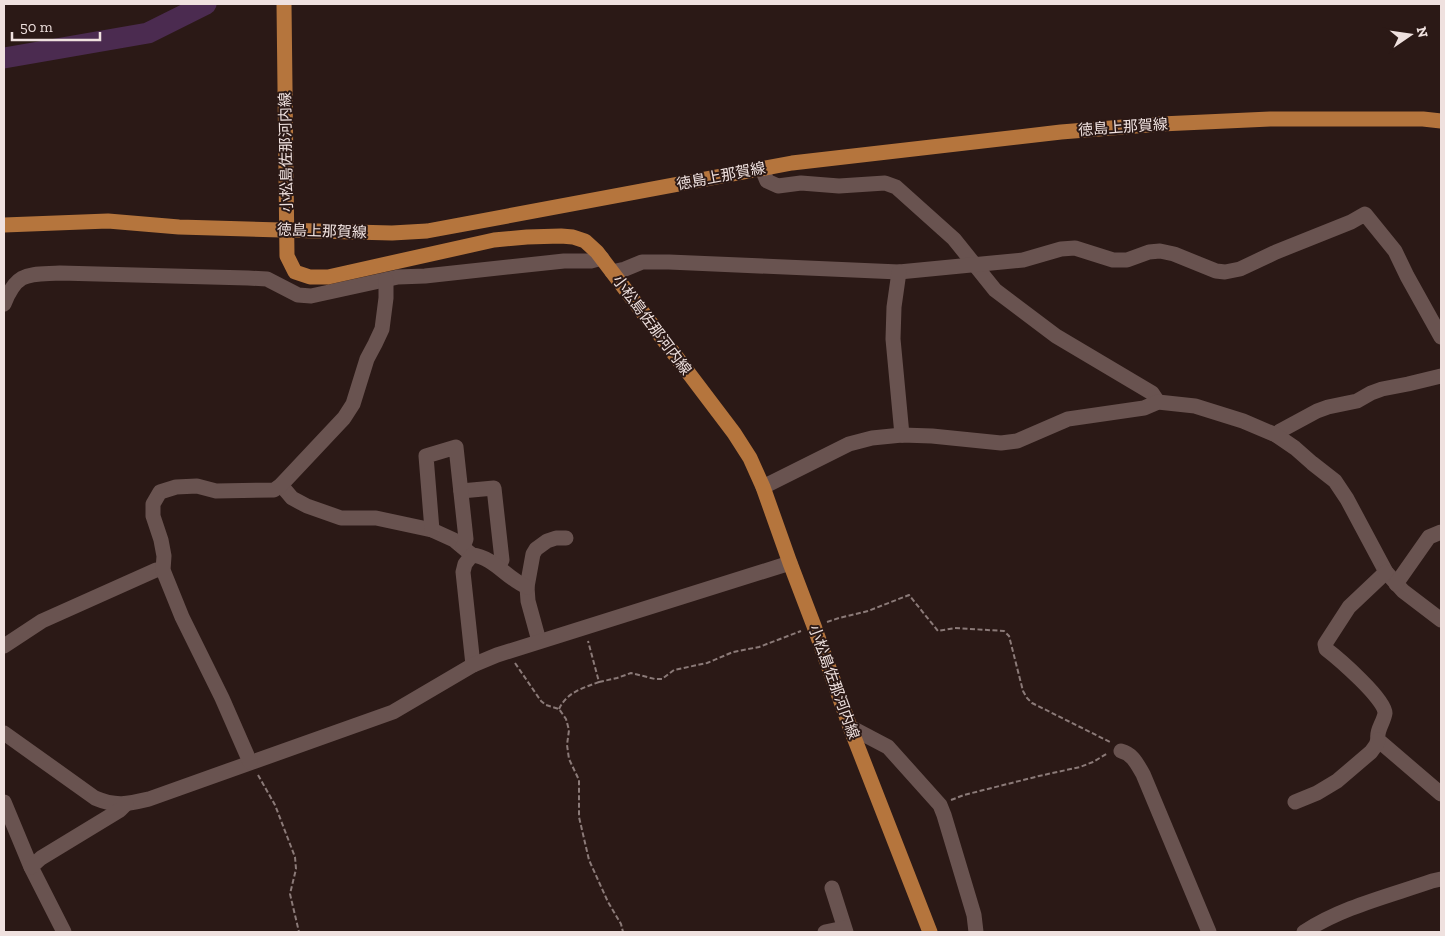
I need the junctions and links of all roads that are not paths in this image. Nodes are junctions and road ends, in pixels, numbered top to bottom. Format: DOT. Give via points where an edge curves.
graph roads {
  1 [pos="284,4"];
  2 [pos="1441,121"];
  3 [pos="762,169"];
  4 [pos="4,225"];
  5 [pos="286,230"];
  6 [pos="602,258"];
  7 [pos="974,266"];
  8 [pos="612,272"];
  9 [pos="899,272"];
  10 [pos="386,280"];
  11 [pos="4,304"];
  12 [pos="1441,337"];
  13 [pos="1441,376"];
  14 [pos="1158,402"];
  15 [pos="902,435"];
  16 [pos="1276,436"];
  17 [pos="281,485"];
  18 [pos="763,488"];
  19 [pos="461,491"];
  20 [pos="432,530"];
  21 [pos="1441,532"];
  22 [pos="566,538"];
  23 [pos="468,551"];
  24 [pos="790,563"];
  25 [pos="498,566"];
  26 [pos="163,570"];
  27 [pos="1386,572"];
  28 [pos="1396,584"];
  29 [pos="527,587"];
  30 [pos="1441,620"];
  31 [pos="539,641"];
  32 [pos="4,646"];
  33 [pos="473,665"];
  34 [pos="850,727"];
  35 [pos="4,733"];
  36 [pos="1378,740"];
  37 [pos="1121,751"];
  38 [pos="250,762"];
  39 [pos="1441,794"];
  40 [pos="4,802"];
  41 [pos="1295,802"];
  42 [pos="126,804"];
  43 [pos="31,867"];
  44 [pos="1441,879"];
  45 [pos="832,888"];
  46 [pos="845,930"];
  47 [pos="64,932"];
  48 [pos="825,932"];
  49 [pos="930,932"];
  50 [pos="976,932"];
  51 [pos="1208,932"];
  52 [pos="1304,932"];
  1 -- 5 [label="main road, 小松島佐那河内線"];
  2 -- 3 [label="main road, 徳島上那賀線" via="1270,119 1128,126"];
  3 -- 5 [label="main road, 徳島上那賀線" via="427,231"];
  3 -- 7 [label="street" via="767,181 778,186 885,183 896,187 954,239"];
  4 -- 5 [label="main road, 徳島上那賀線" via="108,221"];
  5 -- 6 [label="main road, 小松島佐那河内線" via="287,256 295,272 310,277 328,277 494,240 527,237 573,237 585,241"];
  6 -- 8 [label="main road, 小松島佐那河内線"];
  6 -- 10 [label="street"];
  7 -- 9 [label="street"];
  7 -- 12 [label="street" via="1023,260 1075,248 1113,260 1127,260 1160,251 1225,272 1240,269 1365,214 1395,250"];
  7 -- 14 [label="street" via="995,290 1019,309 1056,336 1152,393"];
  8 -- 9 [label="street" via="642,262 670,262"];
  8 -- 18 [label="main road, 小松島佐那河内線" via="734,433"];
  9 -- 15 [label="street" via="893,339"];
  10 -- 11 [label="street" via="298,296 267,279 32,275 20,278 9,290"];
  10 -- 17 [label="street" via="382,329 367,359 352,404 344,418"];
  13 -- 16 [label="street" via="1382,389 1357,402 1317,411"];
  14 -- 15 [label="street" via="1144,408 1068,419 1017,441 1001,444"];
  14 -- 16 [label="street" via="1195,406 1243,421"];
  15 -- 18 [label="street" via="849,444"];
  16 -- 27 [label="street" via="1335,481"];
  17 -- 20 [label="street" via="292,498 341,518 376,518"];
  17 -- 26 [label="street" via="274,490 216,491 197,486 160,492 152,504 164,556"];
  18 -- 24 [label="main road, 小松島佐那河内線"];
  19 -- 20 [label="street" via="456,447 426,456"];
  19 -- 23 [label="street"];
  19 -- 25 [label="street" via="494,488 502,560"];
  20 -- 23 [label="street"];
  21 -- 28 [label="street" via="1429,537"];
  22 -- 29 [label="street" via="547,541 536,549"];
  23 -- 25 [label="street"];
  23 -- 33 [label="street" via="463,572"];
  24 -- 31 [label="street"];
  24 -- 34 [label="main road, 小松島佐那河内線"];
  25 -- 29 [label="street" via="517,583"];
  26 -- 32 [label="street" via="156,570 42,621"];
  26 -- 38 [label="street"];
  27 -- 28 [label="street"];
  27 -- 36 [label="street" via="1349,607 1325,644 1326,649 1383,705 1385,713"];
  28 -- 30 [label="street"];
  29 -- 31 [label="street"];
  31 -- 33 [label="street"];
  33 -- 38 [label="street" via="393,712"];
  34 -- 49 [label="main road, 小松島佐那河内線"];
  34 -- 50 [label="street" via="888,747 940,805 974,915"];
  35 -- 42 [label="street" via="96,798 107,803"];
  36 -- 39 [label="street"];
  36 -- 41 [label="street" via="1371,752 1337,781"];
  37 -- 51 [label="street" via="1135,760 1143,774"];
  38 -- 42 [label="street" via="149,799"];
  40 -- 43 [label="street"];
  42 -- 43 [label="street"];
  43 -- 47 [label="street"];
  44 -- 52 [label="street" via="1338,913"];
  45 -- 46 [label="street"];
  46 -- 48 [label="street"];
}
